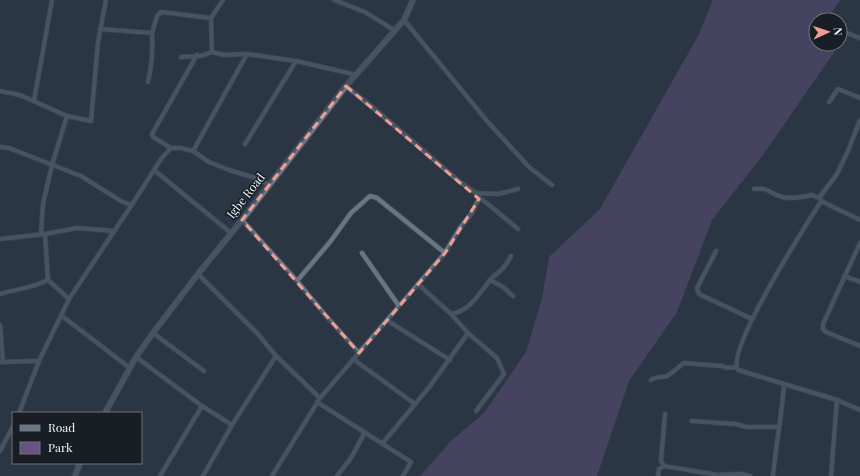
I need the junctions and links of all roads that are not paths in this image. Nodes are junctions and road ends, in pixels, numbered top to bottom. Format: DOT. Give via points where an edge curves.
graph roads {
  1 [pos="52,0"];
  2 [pos="106,0"];
  3 [pos="223,0"];
  4 [pos="334,0"];
  5 [pos="413,0"];
  6 [pos="344,1"];
  7 [pos="211,18"];
  8 [pos="404,20"];
  9 [pos="100,29"];
  10 [pos="394,30"];
  11 [pos="848,33"];
  12 [pos="152,34"];
  13 [pos="860,38"];
  14 [pos="212,52"];
  15 [pos="247,54"];
  16 [pos="198,55"];
  17 [pos="181,57"];
  18 [pos="296,61"];
  19 [pos="357,75"];
  20 [pos="148,82"];
  21 [pos="346,86"];
  22 [pos="0,91"];
  23 [pos="860,98"];
  24 [pos="34,101"];
  25 [pos="829,102"];
  26 [pos="67,116"];
  27 [pos="860,120"];
  28 [pos="245,144"];
  29 [pos="0,147"];
  30 [pos="171,148"];
  31 [pos="193,151"];
  32 [pos="52,165"];
  33 [pos="154,170"];
  34 [pos="269,185"];
  35 [pos="552,186"];
  36 [pos="518,189"];
  37 [pos="754,189"];
  38 [pos="476,193"];
  39 [pos="819,198"];
  40 [pos="479,199"];
  41 [pos="823,202"];
  42 [pos="131,205"];
  43 [pos="242,220"];
  44 [pos="860,220"];
  45 [pos="518,229"];
  46 [pos="114,231"];
  47 [pos="231,233"];
  48 [pos="43,234"];
  49 [pos="0,239"];
  50 [pos="860,243"];
  51 [pos="716,251"];
  52 [pos="362,253"];
  53 [pos="445,253"];
  54 [pos="511,256"];
  55 [pos="198,274"];
  56 [pos="844,276"];
  57 [pos="48,280"];
  58 [pos="490,280"];
  59 [pos="298,281"];
  60 [pos="860,282"];
  61 [pos="418,284"];
  62 [pos="0,294"];
  63 [pos="513,296"];
  64 [pos="69,299"];
  65 [pos="399,306"];
  66 [pos="451,314"];
  67 [pos="62,316"];
  68 [pos="752,319"];
  69 [pos="388,321"];
  70 [pos="0,324"];
  71 [pos="153,333"];
  72 [pos="468,333"];
  73 [pos="860,346"];
  74 [pos="359,353"];
  75 [pos="276,356"];
  76 [pos="136,357"];
  77 [pos="353,359"];
  78 [pos="450,360"];
  79 [pos="39,361"];
  80 [pos="2,362"];
  81 [pos="736,367"];
  82 [pos="130,368"];
  83 [pos="204,371"];
  84 [pos="651,380"];
  85 [pos="784,384"];
  86 [pos="319,400"];
  87 [pos="837,400"];
  88 [pos="416,404"];
  89 [pos="202,406"];
  90 [pos="860,410"];
  91 [pos="476,411"];
  92 [pos="19,412"];
  93 [pos="106,412"];
  94 [pos="665,414"];
  95 [pos="692,421"];
  96 [pos="232,425"];
  97 [pos="779,427"];
  98 [pos="12,428"];
  99 [pos="365,432"];
  100 [pos="1,444"];
  101 [pos="382,444"];
  102 [pos="0,451"];
  103 [pos="77,464"];
  104 [pos="664,466"];
  105 [pos="717,475"];
  106 [pos="75,476"];
  107 [pos="160,476"];
  108 [pos="203,476"];
  109 [pos="272,476"];
  110 [pos="337,476"];
  111 [pos="403,476"];
  112 [pos="658,476"];
  113 [pos="750,476"];
  114 [pos="774,476"];
  115 [pos="831,476"];
  1 -- 24 [label="street"];
  2 -- 9 [label="street"];
  3 -- 7 [label="street"];
  4 -- 6 [label="street"];
  5 -- 8 [label="street, Igbe Road"];
  6 -- 10 [label="street"];
  7 -- 12 [label="street" via="161,12 157,16"];
  7 -- 14 [label="street"];
  8 -- 10 [label="street, Igbe Road"];
  8 -- 35 [label="street" via="487,121 530,168"];
  9 -- 12 [label="street"];
  9 -- 26 [label="street" via="91,121"];
  10 -- 19 [label="street, Igbe Road"];
  11 -- 13 [label="street"];
  12 -- 20 [label="street"];
  14 -- 15 [label="street" via="224,55"];
  14 -- 16 [label="street"];
  15 -- 18 [label="street"];
  15 -- 31 [label="street"];
  16 -- 17 [label="street"];
  16 -- 30 [label="street" via="152,134 153,138"];
  18 -- 19 [label="street"];
  18 -- 28 [label="street"];
  19 -- 21 [label="street, Igbe Road"];
  21 -- 34 [label="street, Igbe Road"];
  21 -- 38 [label="street"];
  22 -- 24 [label="street"];
  23 -- 25 [label="street" via="838,88"];
  24 -- 26 [label="street"];
  26 -- 32 [label="street"];
  27 -- 39 [label="street" via="837,174"];
  29 -- 32 [label="street"];
  30 -- 31 [label="street"];
  30 -- 33 [label="street"];
  31 -- 34 [label="street" via="209,162"];
  32 -- 42 [label="street" via="81,176"];
  32 -- 48 [label="street" via="43,204"];
  33 -- 42 [label="street"];
  33 -- 47 [label="street"];
  34 -- 43 [label="street, Igbe Road"];
  36 -- 38 [label="street" via="498,194"];
  37 -- 39 [label="street" via="763,188 782,197 812,195"];
  38 -- 40 [label="street"];
  39 -- 41 [label="street"];
  40 -- 45 [label="street"];
  40 -- 53 [label="street"];
  41 -- 44 [label="street"];
  41 -- 68 [label="street" via="788,253"];
  42 -- 46 [label="street"];
  43 -- 47 [label="street, Igbe Road"];
  43 -- 59 [label="street"];
  46 -- 48 [label="street" via="77,228"];
  46 -- 64 [label="street"];
  47 -- 55 [label="street, Igbe Road"];
  48 -- 49 [label="street"];
  48 -- 57 [label="street"];
  50 -- 56 [label="street"];
  51 -- 68 [label="street" via="697,291"];
  52 -- 65 [label="street"];
  53 -- 59 [label="street" via="377,198 370,196 351,213"];
  53 -- 61 [label="street"];
  54 -- 58 [label="street" via="505,266"];
  55 -- 71 [label="street, Igbe Road"];
  55 -- 75 [label="street" via="257,333"];
  56 -- 60 [label="street"];
  56 -- 73 [label="street" via="823,329"];
  57 -- 62 [label="street" via="37,286"];
  57 -- 64 [label="street"];
  58 -- 63 [label="street"];
  58 -- 66 [label="street" via="465,309"];
  59 -- 74 [label="street"];
  61 -- 65 [label="street"];
  61 -- 66 [label="street"];
  64 -- 67 [label="street"];
  65 -- 69 [label="street"];
  66 -- 72 [label="street"];
  67 -- 79 [label="street"];
  67 -- 82 [label="street"];
  68 -- 81 [label="street" via="742,340"];
  69 -- 74 [label="street"];
  69 -- 78 [label="street"];
  70 -- 80 [label="street"];
  71 -- 76 [label="street, Igbe Road"];
  71 -- 83 [label="street"];
  72 -- 78 [label="street"];
  72 -- 91 [label="street" via="497,358 504,374"];
  74 -- 77 [label="street"];
  75 -- 86 [label="street"];
  75 -- 96 [label="street"];
  76 -- 82 [label="street, Igbe Road"];
  76 -- 89 [label="street"];
  77 -- 86 [label="street"];
  77 -- 88 [label="street"];
  78 -- 88 [label="street"];
  79 -- 80 [label="street"];
  79 -- 92 [label="street"];
  81 -- 84 [label="street" via="684,362 666,376"];
  81 -- 85 [label="street" via="738,370"];
  82 -- 93 [label="street, Igbe Road"];
  85 -- 87 [label="street"];
  85 -- 97 [label="street"];
  86 -- 99 [label="street"];
  86 -- 109 [label="street"];
  87 -- 90 [label="street"];
  87 -- 115 [label="street"];
  88 -- 101 [label="street"];
  89 -- 96 [label="street"];
  89 -- 107 [label="street"];
  94 -- 104 [label="street" via="661,461"];
  95 -- 97 [label="street" via="747,427"];
  96 -- 108 [label="street"];
  97 -- 114 [label="street"];
  98 -- 100 [label="street"];
  99 -- 101 [label="street"];
  99 -- 110 [label="street" via="351,458"];
  100 -- 102 [label="street"];
  101 -- 111 [label="street" via="411,462"];
  103 -- 106 [label="street"];
  104 -- 105 [label="street"];
  104 -- 112 [label="street" via="659,469"];
  105 -- 113 [label="street"];
}
